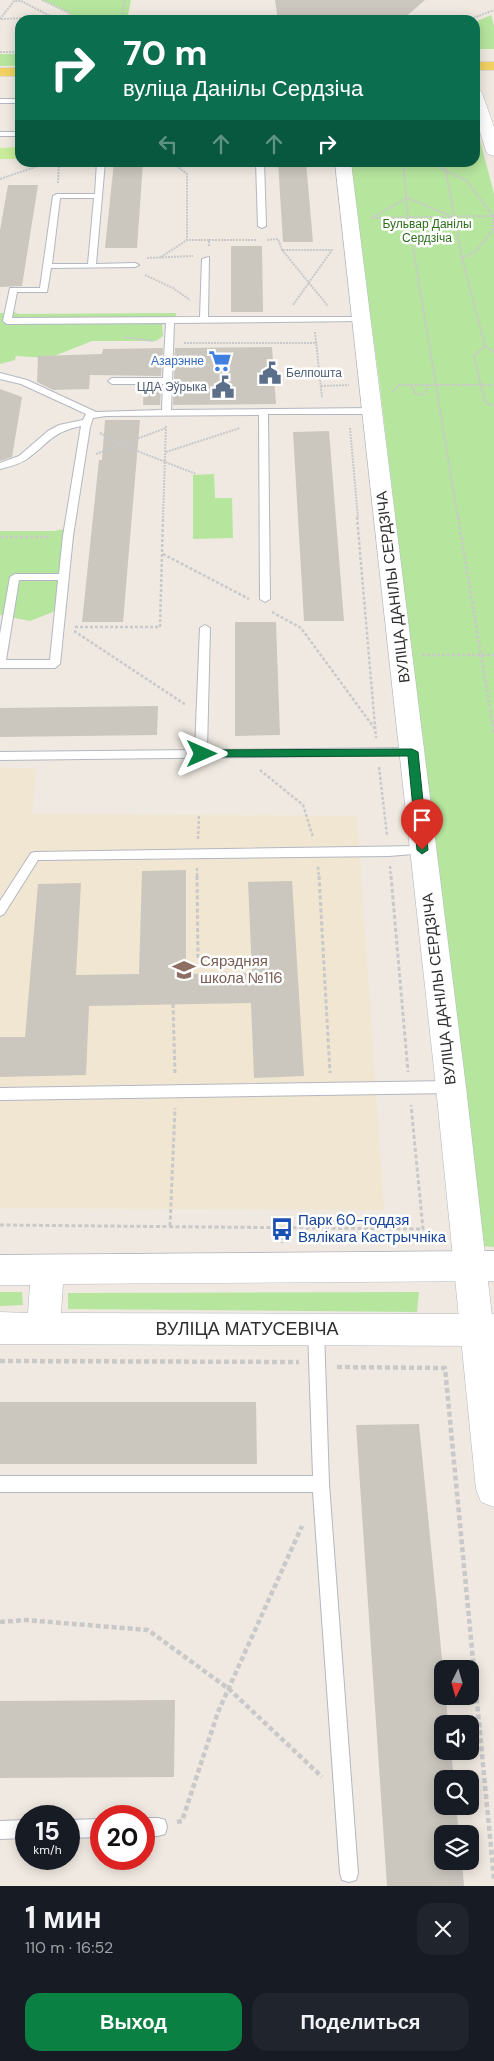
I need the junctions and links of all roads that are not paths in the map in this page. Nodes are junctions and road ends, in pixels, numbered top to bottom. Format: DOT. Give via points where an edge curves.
graph roads {
  1 [pos="480,66"];
  2 [pos="494,66"];
  3 [pos="0,72"];
  4 [pos="15,72"];
  5 [pos="494,80"];
  6 [pos="0,85"];
  7 [pos="15,85"];
  8 [pos="480,88"];
  9 [pos="0,101"];
  10 [pos="15,101"];
  11 [pos="480,106"];
  12 [pos="0,134"];
  13 [pos="15,134"];
  14 [pos="492,143"];
  15 [pos="101,167"];
  16 [pos="260,167"];
  17 [pos="344,167"];
  18 [pos="98,196"];
  19 [pos="262,226"];
  20 [pos="203,257"];
  21 [pos="135,265"];
  22 [pos="48,266"];
  23 [pos="92,266"];
  24 [pos="204,315"];
  25 [pos="170,319"];
  26 [pos="362,319"];
  27 [pos="0,376"];
  28 [pos="112,381"];
  29 [pos="168,381"];
  30 [pos="372,411"];
  31 [pos="166,413"];
  32 [pos="263,414"];
  33 [pos="95,415"];
  34 [pos="86,422"];
  35 [pos="0,466"];
  36 [pos="64,576"];
  37 [pos="265,599"];
  38 [pos="205,628"];
  39 [pos="0,664"];
  40 [pos="412,752"];
  41 [pos="202,754"];
  42 [pos="0,756"];
  43 [pos="422,850"];
  44 [pos="0,911"];
  45 [pos="451,1087"];
  46 [pos="0,1094"];
  47 [pos="482,1266"];
  48 [pos="0,1270"];
  49 [pos="48,1270"];
  50 [pos="0,1328"];
  51 [pos="43,1328"];
  52 [pos="316,1330"];
  53 [pos="486,1330"];
  54 [pos="0,1484"];
  55 [pos="321,1484"];
  56 [pos="494,1489"];
  57 [pos="15,1829"];
  58 [pos="0,1830"];
  59 [pos="349,1873"];
  1 -- 2 [label="main road"];
  3 -- 4 [label="main road"];
  5 -- 8 [label="main road"];
  6 -- 7 [label="main road"];
  9 -- 10 [label="lane"];
  11 -- 14 [label="street"];
  12 -- 13 [label="lane"];
  15 -- 18 [label="lane"];
  16 -- 19 [label="lane"];
  17 -- 26 [label="street, ВУЛІЦА ДАНІЛЫ СЕРДЗІЧА"];
  18 -- 22 [label="lane" via="57,196"];
  18 -- 23 [label="lane"];
  20 -- 24 [label="lane"];
  21 -- 23 [label="lane"];
  22 -- 23 [label="lane"];
  22 -- 25 [label="lane" via="44,290 13,290 7,321"];
  24 -- 25 [label="lane"];
  24 -- 26 [label="lane"];
  25 -- 29 [label="lane"];
  26 -- 30 [label="street, ВУЛІЦА ДАНІЛЫ СЕРДЗІЧА"];
  27 -- 33 [label="lane" via="24,382"];
  28 -- 29 [label="lane"];
  29 -- 31 [label="lane"];
  30 -- 32 [label="lane"];
  30 -- 40 [label="street, ВУЛІЦА ДАНІЛЫ СЕРДЗІЧА"];
  31 -- 32 [label="lane"];
  31 -- 33 [label="lane"];
  32 -- 37 [label="lane"];
  33 -- 34 [label="lane" via="89,416"];
  34 -- 35 [label="lane" via="62,427 22,458"];
  34 -- 36 [label="lane"];
  36 -- 39 [label="lane" via="15,577"];
  36 -- 39 [label="lane" via="55,664"];
  38 -- 41 [label="lane"];
  40 -- 41 [label="lane"];
  40 -- 43 [label="street, ВУЛІЦА ДАНІЛЫ СЕРДЗІЧА"];
  41 -- 42 [label="lane"];
  43 -- 44 [label="lane" via="35,856"];
  43 -- 45 [label="street, ВУЛІЦА ДАНІЛЫ СЕРДЗІЧА"];
  45 -- 46 [label="lane"];
  45 -- 47 [label="street, ВУЛІЦА ДАНІЛЫ СЕРДЗІЧА"];
  47 -- 49 [label="street"];
  47 -- 53 [label="street, ВУЛІЦА ДАНІЛЫ СЕРДЗІЧА"];
  48 -- 49 [label="street"];
  49 -- 51 [label="street"];
  50 -- 51 [label="street, ВУЛІЦА МАТУСЕВІЧА"];
  51 -- 52 [label="street, ВУЛІЦА МАТУСЕВІЧА"];
  52 -- 53 [label="street, ВУЛІЦА МАТУСЕВІЧА"];
  52 -- 55 [label="lane"];
  53 -- 56 [label="street, ВУЛІЦА ДАНІЛЫ СЕРДЗІЧА"];
  54 -- 55 [label="lane"];
  55 -- 59 [label="lane"];
  57 -- 58 [label="lane"];
}
